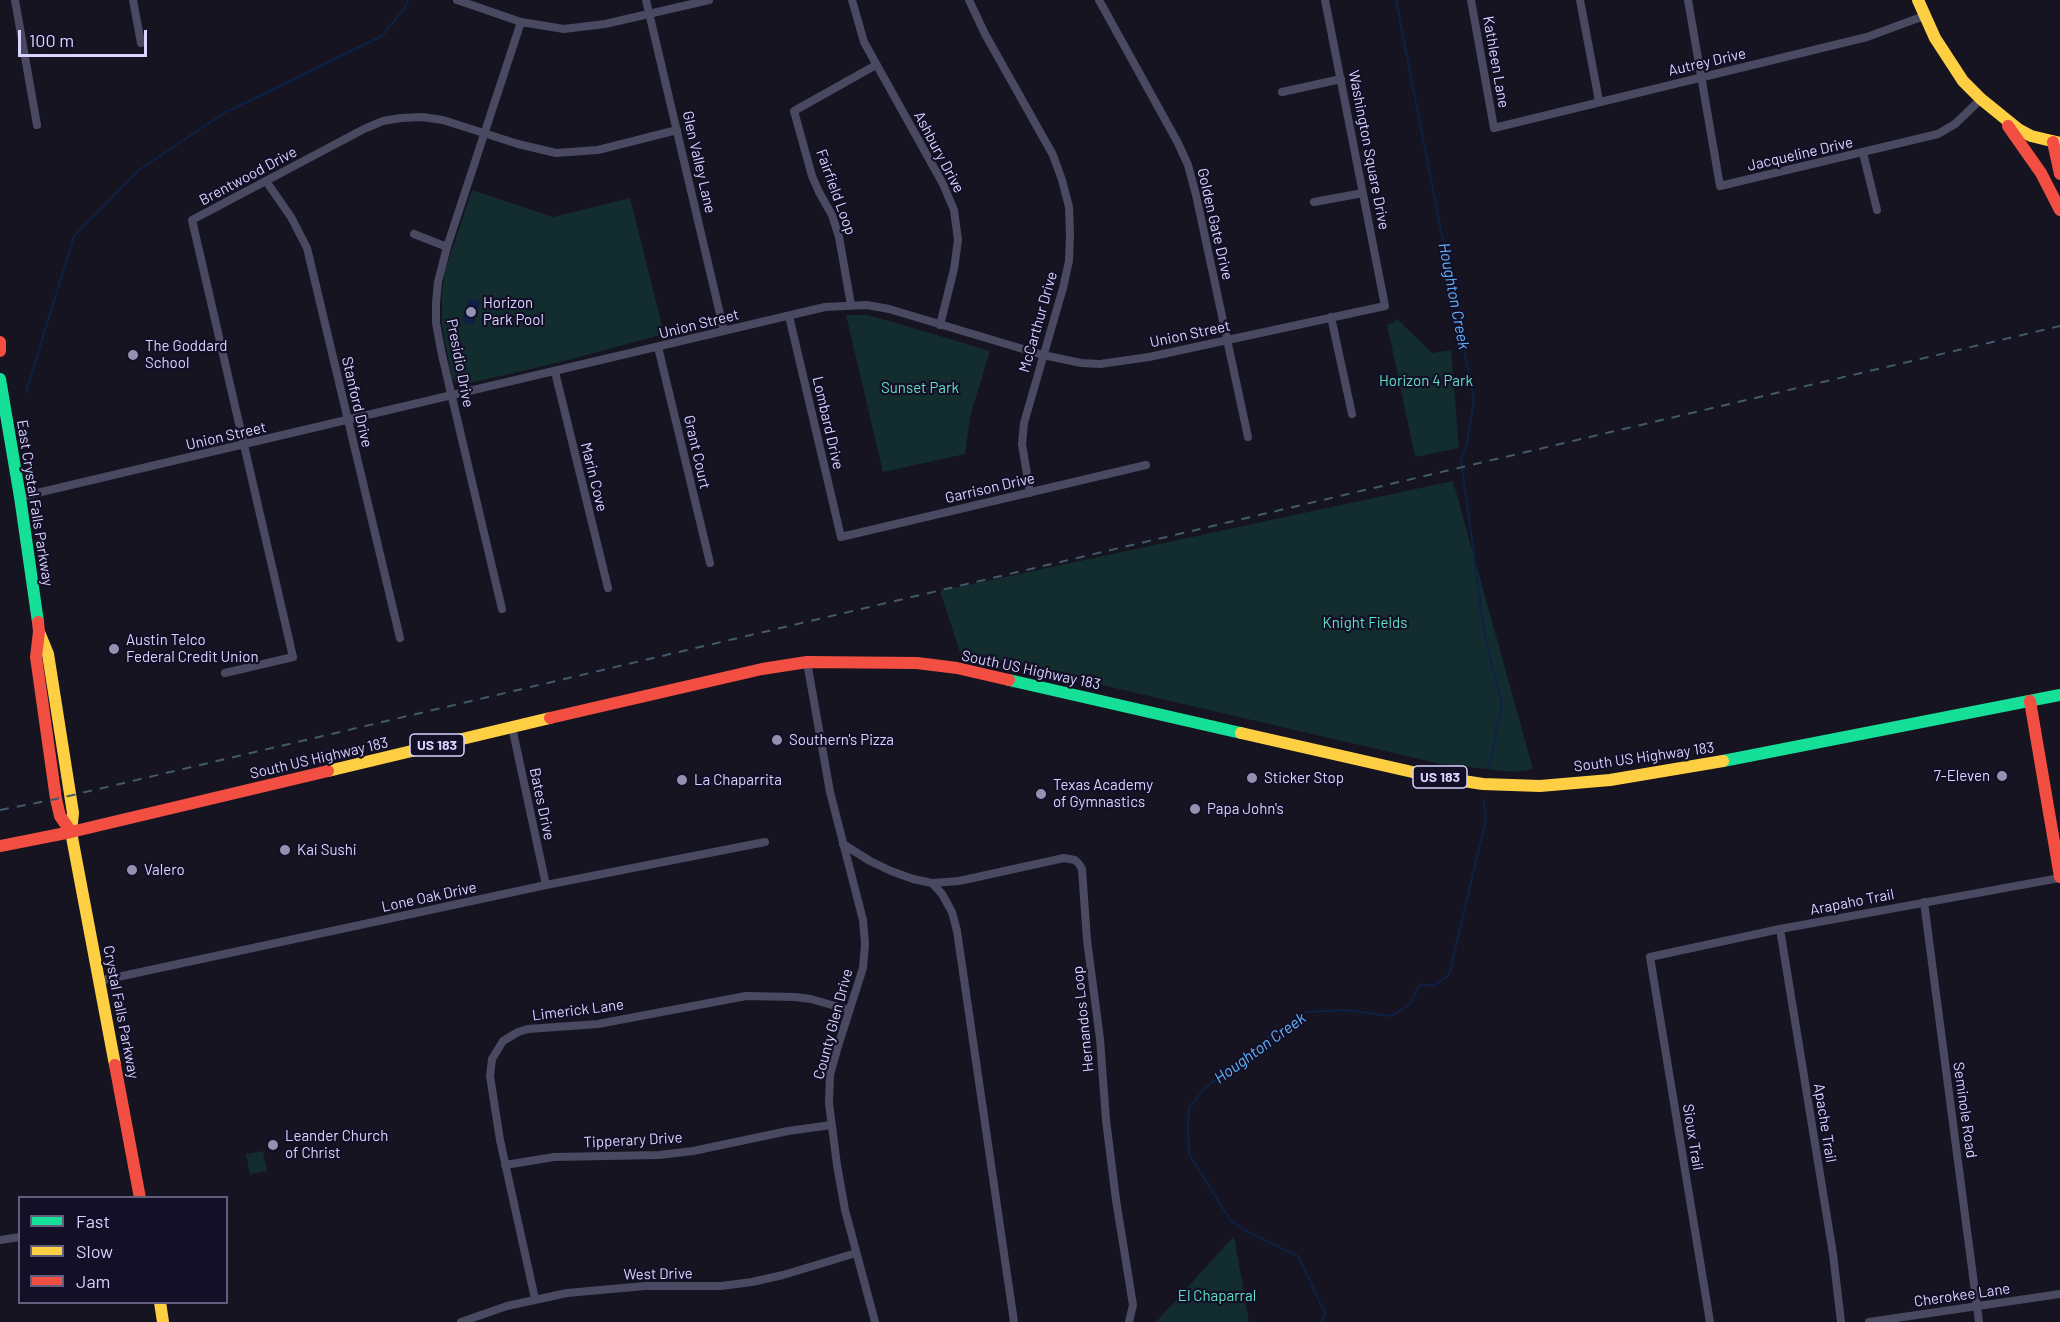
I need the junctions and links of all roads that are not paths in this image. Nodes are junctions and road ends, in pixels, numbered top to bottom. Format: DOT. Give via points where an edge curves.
graph roads {
  1 [pos="15,0"];
  2 [pos="133,0"];
  3 [pos="457,0"];
  4 [pos="646,0"];
  5 [pos="709,0"];
  6 [pos="852,0"];
  7 [pos="969,0"];
  8 [pos="1099,0"];
  9 [pos="1325,0"];
  10 [pos="1471,0"];
  11 [pos="1581,0"];
  12 [pos="1688,0"];
  13 [pos="1918,0"];
  14 [pos="649,14"];
  15 [pos="1924,16"];
  16 [pos="521,22"];
  17 [pos="141,43"];
  18 [pos="876,65"];
  19 [pos="1702,78"];
  20 [pos="1341,79"];
  21 [pos="1282,92"];
  22 [pos="1981,99"];
  23 [pos="1599,101"];
  24 [pos="2002,117"];
  25 [pos="37,125"];
  26 [pos="1494,128"];
  27 [pos="677,130"];
  28 [pos="484,133"];
  29 [pos="2056,143"];
  30 [pos="1863,153"];
  31 [pos="2060,174"];
  32 [pos="266,181"];
  33 [pos="1363,193"];
  34 [pos="1314,202"];
  35 [pos="1877,210"];
  36 [pos="2060,210"];
  37 [pos="414,234"];
  38 [pos="447,247"];
  39 [pos="851,305"];
  40 [pos="1385,306"];
  41 [pos="789,316"];
  42 [pos="1331,317"];
  43 [pos="940,325"];
  44 [pos="724,331"];
  45 [pos="1227,340"];
  46 [pos="0,342"];
  47 [pos="658,347"];
  48 [pos="0,351"];
  49 [pos="1043,355"];
  50 [pos="555,372"];
  51 [pos="0,379"];
  52 [pos="452,396"];
  53 [pos="1352,414"];
  54 [pos="348,421"];
  55 [pos="1248,437"];
  56 [pos="245,445"];
  57 [pos="1146,465"];
  58 [pos="1030,493"];
  59 [pos="20,497"];
  60 [pos="841,537"];
  61 [pos="710,563"];
  62 [pos="608,588"];
  63 [pos="502,609"];
  64 [pos="400,638"];
  65 [pos="807,663"];
  66 [pos="225,673"];
  67 [pos="2060,695"];
  68 [pos="2030,701"];
  69 [pos="512,727"];
  70 [pos="71,832"];
  71 [pos="765,842"];
  72 [pos="843,844"];
  73 [pos="0,846"];
  74 [pos="2060,878"];
  75 [pos="932,883"];
  76 [pos="546,885"];
  77 [pos="1924,902"];
  78 [pos="1780,929"];
  79 [pos="1650,957"];
  80 [pos="99,981"];
  81 [pos="849,1010"];
  82 [pos="831,1125"];
  83 [pos="505,1165"];
  84 [pos="141,1196"];
  85 [pos="18,1237"];
  86 [pos="0,1240"];
  87 [pos="856,1253"];
  88 [pos="2060,1294"];
  89 [pos="535,1299"];
  90 [pos="160,1304"];
  91 [pos="1977,1306"];
  92 [pos="163,1322"];
  93 [pos="460,1322"];
  94 [pos="876,1322"];
  95 [pos="1014,1322"];
  96 [pos="1129,1322"];
  97 [pos="1710,1322"];
  98 [pos="1841,1322"];
  99 [pos="1869,1322"];
  100 [pos="1979,1322"];
  1 -- 25 [label="street"];
  2 -- 17 [label="street"];
  3 -- 16 [label="street"];
  4 -- 14 [label="street, Glen Valley Lane"];
  5 -- 14 [label="street"];
  6 -- 18 [label="street, Ashbury Drive" via="864,42"];
  7 -- 49 [label="street, McCarthur Drive" via="1053,155 1069,207 1069,261"];
  8 -- 45 [label="street, Golden Gate Drive" via="1188,165"];
  9 -- 20 [label="street, Washington Square Drive"];
  10 -- 26 [label="street, Kathleen Lane"];
  11 -- 23 [label="street"];
  12 -- 19 [label="street"];
  13 -- 15 [label="main road"];
  14 -- 16 [label="street" via="584,28"];
  14 -- 27 [label="street, Glen Valley Lane"];
  15 -- 19 [label="street, Autrey Drive" via="1866,37"];
  15 -- 22 [label="main road" via="1949,62"];
  16 -- 28 [label="street, Presidio Drive"];
  18 -- 39 [label="street, Fairfield Loop" via="794,111 812,176 839,237"];
  18 -- 43 [label="street, Ashbury Drive" via="954,210 958,240"];
  19 -- 23 [label="street, Autrey Drive"];
  19 -- 30 [label="street, Jacqueline Drive" via="1720,186"];
  20 -- 21 [label="street"];
  20 -- 33 [label="street, Washington Square Drive"];
  22 -- 24 [label="main road"];
  22 -- 30 [label="street, Jacqueline Drive" via="1938,135"];
  23 -- 26 [label="street, Autrey Drive"];
  24 -- 29 [label="main road" via="2031,136"];
  24 -- 36 [label="main road" via="2041,173"];
  27 -- 28 [label="street, Brentwood Drive" via="574,153 536,149"];
  27 -- 44 [label="street, Glen Valley Lane"];
  28 -- 32 [label="street, Brentwood Drive" via="422,117 383,121"];
  28 -- 38 [label="street, Presidio Drive"];
  29 -- 31 [label="main road"];
  30 -- 35 [label="street"];
  32 -- 54 [label="street, Stanford Drive" via="307,248"];
  32 -- 56 [label="street, Brentwood Drive" via="192,220"];
  33 -- 34 [label="street"];
  33 -- 40 [label="street, Washington Square Drive"];
  37 -- 38 [label="street"];
  38 -- 52 [label="street, Presidio Drive" via="438,282 436,323"];
  39 -- 41 [label="street, Union Street"];
  39 -- 43 [label="street, Union Street" via="889,309"];
  40 -- 42 [label="street, Union Street"];
  41 -- 44 [label="street, Union Street"];
  41 -- 60 [label="street, Lombard Drive"];
  42 -- 45 [label="street, Union Street"];
  42 -- 53 [label="street"];
  43 -- 49 [label="street, Union Street"];
  44 -- 47 [label="street, Union Street"];
  45 -- 49 [label="street, Union Street" via="1100,364"];
  45 -- 55 [label="street, Golden Gate Drive"];
  46 -- 48 [label="main road"];
  47 -- 50 [label="street, Union Street"];
  47 -- 61 [label="street, Grant Court"];
  49 -- 58 [label="street, McCarthur Drive" via="1022,444"];
  50 -- 52 [label="street, Union Street"];
  50 -- 62 [label="street, Marin Cove"];
  51 -- 59 [label="main road, East Crystal Falls Parkway"];
  52 -- 54 [label="street, Union Street"];
  52 -- 63 [label="street, Presidio Drive"];
  54 -- 56 [label="street, Union Street"];
  54 -- 64 [label="street, Stanford Drive"];
  56 -- 59 [label="street, Union Street"];
  56 -- 66 [label="street, Brentwood Drive" via="293,657"];
  57 -- 58 [label="street, Garrison Drive"];
  58 -- 60 [label="street, Garrison Drive"];
  59 -- 70 [label="main road, East Crystal Falls Parkway" via="39,632 48,654 73,813"];
  65 -- 68 [label="main road, South US Highway 183 / US 183" via="917,663 957,668 1430,776 1483,784 1540,786 1664,772"];
  65 -- 69 [label="main road, South US Highway 183 / US 183" via="762,669"];
  65 -- 72 [label="street, County Glen Drive" via="821,749"];
  67 -- 68 [label="main road, South US Highway 183 / US 183"];
  68 -- 74 [label="main road"];
  69 -- 70 [label="main road, South US Highway 183 / US 183"];
  69 -- 76 [label="street, Bates Drive"];
  70 -- 73 [label="main road, South US Highway 183 / US 183"];
  70 -- 80 [label="main road, Crystal Falls Parkway"];
  71 -- 76 [label="street, Lone Oak Drive"];
  72 -- 75 [label="street, Hernandos Loop" via="891,871"];
  72 -- 81 [label="street, County Glen Drive" via="865,944 860,980"];
  74 -- 77 [label="street, Arapaho Trail"];
  75 -- 95 [label="street" via="947,903 957,931"];
  75 -- 96 [label="street, Hernandos Loop" via="959,881 1064,858 1075,860 1082,870 1106,1120 1133,1305"];
  76 -- 80 [label="street, Lone Oak Drive"];
  77 -- 78 [label="street, Arapaho Trail"];
  77 -- 91 [label="street, Seminole Road"];
  78 -- 79 [label="street, Arapaho Trail"];
  78 -- 98 [label="street, Apache Trail"];
  79 -- 97 [label="street, Sioux Trail"];
  80 -- 84 [label="main road, Crystal Falls Parkway"];
  81 -- 82 [label="street, County Glen Drive" via="831,1075"];
  81 -- 83 [label="street, Limerick Lane" via="811,999 746,996 598,1024 518,1032 496,1049 490,1066"];
  82 -- 83 [label="street, Tipperary Drive" via="693,1151 554,1157"];
  82 -- 87 [label="street, County Glen Drive"];
  83 -- 89 [label="street, Limerick Lane"];
  85 -- 86 [label="street"];
  87 -- 89 [label="street, West Drive" via="752,1282 604,1289"];
  87 -- 94 [label="street, County Glen Drive"];
  88 -- 91 [label="street, Cherokee Lane"];
  89 -- 93 [label="street, West Drive"];
  90 -- 92 [label="main road"];
  91 -- 99 [label="street, Cherokee Lane"];
  91 -- 100 [label="street, Seminole Road"];
}
